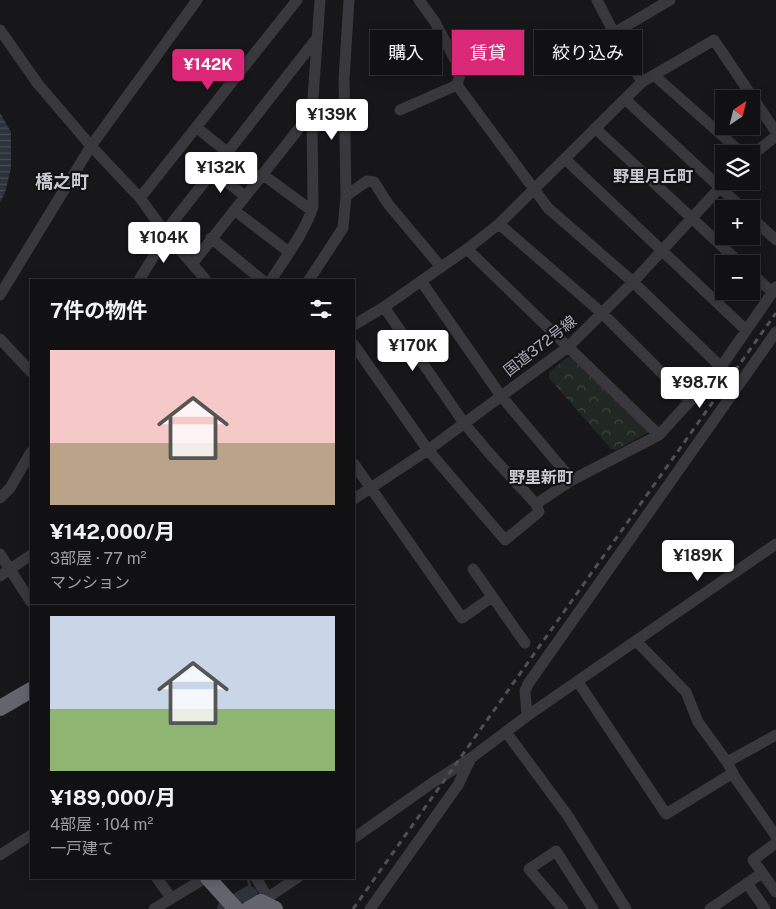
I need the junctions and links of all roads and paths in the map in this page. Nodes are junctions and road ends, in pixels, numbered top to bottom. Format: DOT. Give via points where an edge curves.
graph roads {
  1 [pos="197,0"];
  2 [pos="297,0"];
  3 [pos="320,0"];
  4 [pos="349,0"];
  5 [pos="419,0"];
  6 [pos="597,0"];
  7 [pos="670,0"];
  8 [pos="0,30"];
  9 [pos="612,30"];
  10 [pos="619,30"];
  11 [pos="317,38"];
  12 [pos="638,75"];
  13 [pos="655,76"];
  14 [pos="642,82"];
  15 [pos="457,85"];
  16 [pos="624,99"];
  17 [pos="400,110"];
  18 [pos="312,112"];
  19 [pos="196,127"];
  20 [pos="595,128"];
  21 [pos="776,134"];
  22 [pos="733,145"];
  23 [pos="90,146"];
  24 [pos="760,148"];
  25 [pos="228,152"];
  26 [pos="565,159"];
  27 [pos="213,171"];
  28 [pos="262,174"];
  29 [pos="715,177"];
  30 [pos="534,188"];
  31 [pos="718,190"];
  32 [pos="728,190"];
  33 [pos="244,196"];
  34 [pos="346,196"];
  35 [pos="140,198"];
  36 [pos="736,200"];
  37 [pos="234,210"];
  38 [pos="311,210"];
  39 [pos="692,219"];
  40 [pos="499,224"];
  41 [pos="760,225"];
  42 [pos="166,233"];
  43 [pos="211,238"];
  44 [pos="776,240"];
  45 [pos="467,249"];
  46 [pos="662,250"];
  47 [pos="289,252"];
  48 [pos="731,255"];
  49 [pos="192,264"];
  50 [pos="441,267"];
  51 [pos="140,279"];
  52 [pos="205,279"];
  53 [pos="261,279"];
  54 [pos="272,279"];
  55 [pos="310,279"];
  56 [pos="760,280"];
  57 [pos="421,281"];
  58 [pos="634,282"];
  59 [pos="774,290"];
  60 [pos="0,295"];
  61 [pos="384,307"];
  62 [pos="602,314"];
  63 [pos="355,324"];
  64 [pos="746,330"];
  65 [pos="776,332"];
  66 [pos="0,339"];
  67 [pos="355,345"];
  68 [pos="568,347"];
  69 [pos="721,367"];
  70 [pos="30,371"];
  71 [pos="500,396"];
  72 [pos="690,401"];
  73 [pos="464,423"];
  74 [pos="659,435"];
  75 [pos="428,450"];
  76 [pos="30,454"];
  77 [pos="355,465"];
  78 [pos="572,480"];
  79 [pos="371,488"];
  80 [pos="0,498"];
  81 [pos="355,498"];
  82 [pos="536,504"];
  83 [pos="776,544"];
  84 [pos="0,554"];
  85 [pos="30,556"];
  86 [pos="473,570"];
  87 [pos="5,573"];
  88 [pos="492,597"];
  89 [pos="30,601"];
  90 [pos="636,641"];
  91 [pos="525,643"];
  92 [pos="578,682"];
  93 [pos="30,691"];
  94 [pos="0,708"];
  95 [pos="527,716"];
  96 [pos="506,732"];
  97 [pos="776,735"];
  98 [pos="471,758"];
  99 [pos="728,762"];
  100 [pos="733,773"];
  101 [pos="30,836"];
  102 [pos="776,836"];
  103 [pos="355,837"];
  104 [pos="776,843"];
  105 [pos="0,855"];
  106 [pos="762,873"];
  107 [pos="158,879"];
  108 [pos="204,879"];
  109 [pos="207,879"];
  110 [pos="256,879"];
  111 [pos="295,879"];
  112 [pos="748,883"];
  113 [pos="776,892"];
  114 [pos="171,898"];
  115 [pos="254,906"];
  116 [pos="154,909"];
  117 [pos="370,909"];
  118 [pos="563,909"];
  119 [pos="593,909"];
  120 [pos="626,909"];
  121 [pos="710,909"];
  122 [pos="765,909"];
  1 -- 23 [label="street"];
  2 -- 19 [label="street"];
  3 -- 11 [label="street"];
  4 -- 34 [label="street" via="344,79"];
  5 -- 15 [label="street" via="435,22 461,71"];
  6 -- 9 [label="street"];
  7 -- 10 [label="street"];
  8 -- 23 [label="street" via="38,84"];
  11 -- 18 [label="street"];
  11 -- 25 [label="street"];
  12 -- 14 [label="street"];
  13 -- 14 [label="street"];
  13 -- 21 [label="street" via="714,40"];
  13 -- 22 [label="street"];
  14 -- 16 [label="street"];
  15 -- 17 [label="street"];
  15 -- 30 [label="street"];
  16 -- 20 [label="street"];
  16 -- 29 [label="street"];
  18 -- 28 [label="street"];
  18 -- 38 [label="street"];
  19 -- 25 [label="street"];
  19 -- 35 [label="street"];
  20 -- 26 [label="street"];
  20 -- 39 [label="street"];
  21 -- 24 [label="street"];
  23 -- 35 [label="street"];
  23 -- 60 [label="street"];
  25 -- 27 [label="street"];
  26 -- 30 [label="street"];
  26 -- 46 [label="street"];
  27 -- 33 [label="street"];
  27 -- 42 [label="street"];
  28 -- 33 [label="street"];
  28 -- 38 [label="street"];
  30 -- 40 [label="street"];
  30 -- 58 [label="street" via="548,208"];
  31 -- 39 [label="street, 国道372号線"];
  32 -- 36 [label="street"];
  33 -- 37 [label="street"];
  34 -- 50 [label="street" via="367,181 374,182 388,204"];
  34 -- 55 [label="street" via="342,228"];
  35 -- 42 [label="street"];
  37 -- 43 [label="street"];
  37 -- 47 [label="street"];
  38 -- 47 [label="street"];
  39 -- 46 [label="street, 国道372号線"];
  39 -- 48 [label="street"];
  40 -- 45 [label="street"];
  40 -- 62 [label="street"];
  41 -- 44 [label="street"];
  42 -- 49 [label="street"];
  42 -- 51 [label="street"];
  43 -- 49 [label="street"];
  43 -- 53 [label="street"];
  45 -- 50 [label="street"];
  45 -- 68 [label="street"];
  46 -- 58 [label="street, 国道372号線"];
  46 -- 64 [label="street"];
  47 -- 54 [label="street"];
  49 -- 52 [label="street"];
  50 -- 57 [label="street"];
  56 -- 59 [label="street"];
  57 -- 61 [label="street"];
  57 -- 71 [label="street"];
  58 -- 62 [label="street, 国道372号線"];
  58 -- 69 [label="street"];
  59 -- 64 [label="street"];
  61 -- 63 [label="street"];
  61 -- 73 [label="street"];
  62 -- 68 [label="street, 国道372号線"];
  62 -- 72 [label="street"];
  64 -- 69 [label="street"];
  65 -- 95 [label="street" via="528,684 525,691"];
  66 -- 70 [label="street"];
  67 -- 75 [label="street"];
  68 -- 71 [label="street, 国道372号線"];
  68 -- 74 [label="street"];
  69 -- 72 [label="street"];
  71 -- 73 [label="street, 国道372号線"];
  71 -- 78 [label="street"];
  72 -- 74 [label="street"];
  73 -- 75 [label="street, 国道372号線"];
  73 -- 82 [label="street"];
  74 -- 78 [label="street"];
  75 -- 79 [label="street, 国道372号線"];
  75 -- 82 [label="street" via="505,540 539,512"];
  76 -- 80 [label="street" via="10,488"];
  77 -- 79 [label="street"];
  78 -- 82 [label="street"];
  79 -- 81 [label="street, 国道372号線"];
  79 -- 88 [label="street" via="462,618"];
  83 -- 90 [label="street"];
  84 -- 87 [label="street"];
  85 -- 87 [label="street"];
  86 -- 88 [label="street"];
  87 -- 89 [label="street"];
  88 -- 91 [label="street"];
  90 -- 92 [label="street"];
  90 -- 99 [label="street" via="686,692 698,722"];
  92 -- 95 [label="street"];
  92 -- 100 [label="street" via="666,814"];
  93 -- 94 [label="highway"];
  95 -- 96 [label="street"];
  96 -- 98 [label="street"];
  96 -- 120 [label="street" via="568,816"];
  97 -- 99 [label="street"];
  98 -- 103 [label="street"];
  98 -- 117 [label="street" via="458,785"];
  99 -- 100 [label="street"];
  100 -- 102 [label="street"];
  101 -- 105 [label="street"];
  104 -- 106 [label="street" via="753,860"];
  106 -- 112 [label="street"];
  106 -- 113 [label="street"];
  107 -- 114 [label="street"];
  108 -- 114 [label="street"];
  109 -- 115 [label="highway" via="223,895"];
  110 -- 115 [label="street"];
  111 -- 115 [label="street"];
  112 -- 121 [label="street"];
  112 -- 122 [label="street"];
  114 -- 116 [label="street"];
  118 -- 119 [label="street" via="529,869 556,851"];
}
